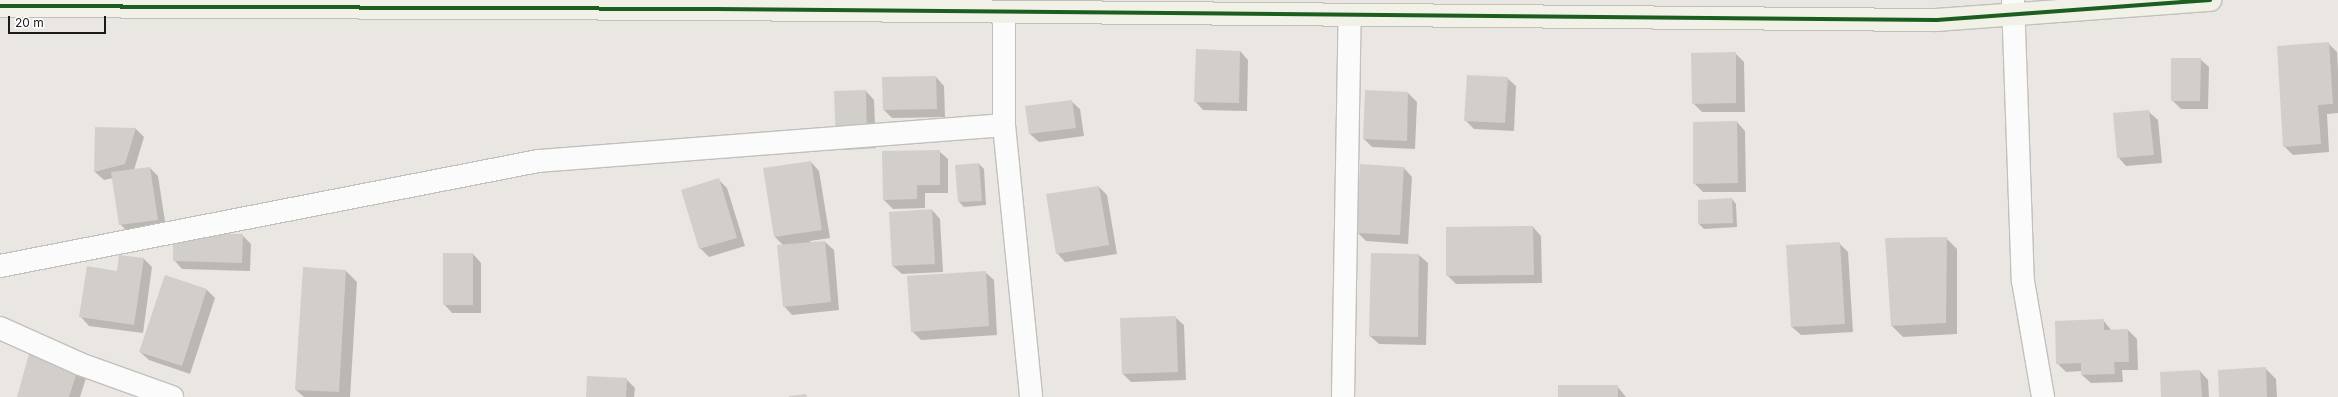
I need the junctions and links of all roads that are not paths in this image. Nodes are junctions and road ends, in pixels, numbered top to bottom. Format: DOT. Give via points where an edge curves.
graph roads {
  1 [pos="2210,0"];
  2 [pos="716,5"];
  3 [pos="0,6"];
  4 [pos="968,6"];
  5 [pos="2014,7"];
  6 [pos="1004,12"];
  7 [pos="1350,15"];
  8 [pos="1004,125"];
  9 [pos="0,266"];
  10 [pos="0,328"];
  11 [pos="172,397"];
  12 [pos="1031,397"];
  13 [pos="1343,397"];
  14 [pos="2043,397"];
  1 -- 5 [label="street"];
  2 -- 3 [label="street"];
  2 -- 4 [label="street"];
  4 -- 6 [label="street"];
  5 -- 7 [label="street" via="1937,20"];
  5 -- 14 [label="street" via="2024,281"];
  6 -- 7 [label="street"];
  6 -- 8 [label="street"];
  7 -- 13 [label="street"];
  8 -- 9 [label="street" via="538,161"];
  8 -- 12 [label="street"];
  10 -- 11 [label="street" via="80,364"];
}
